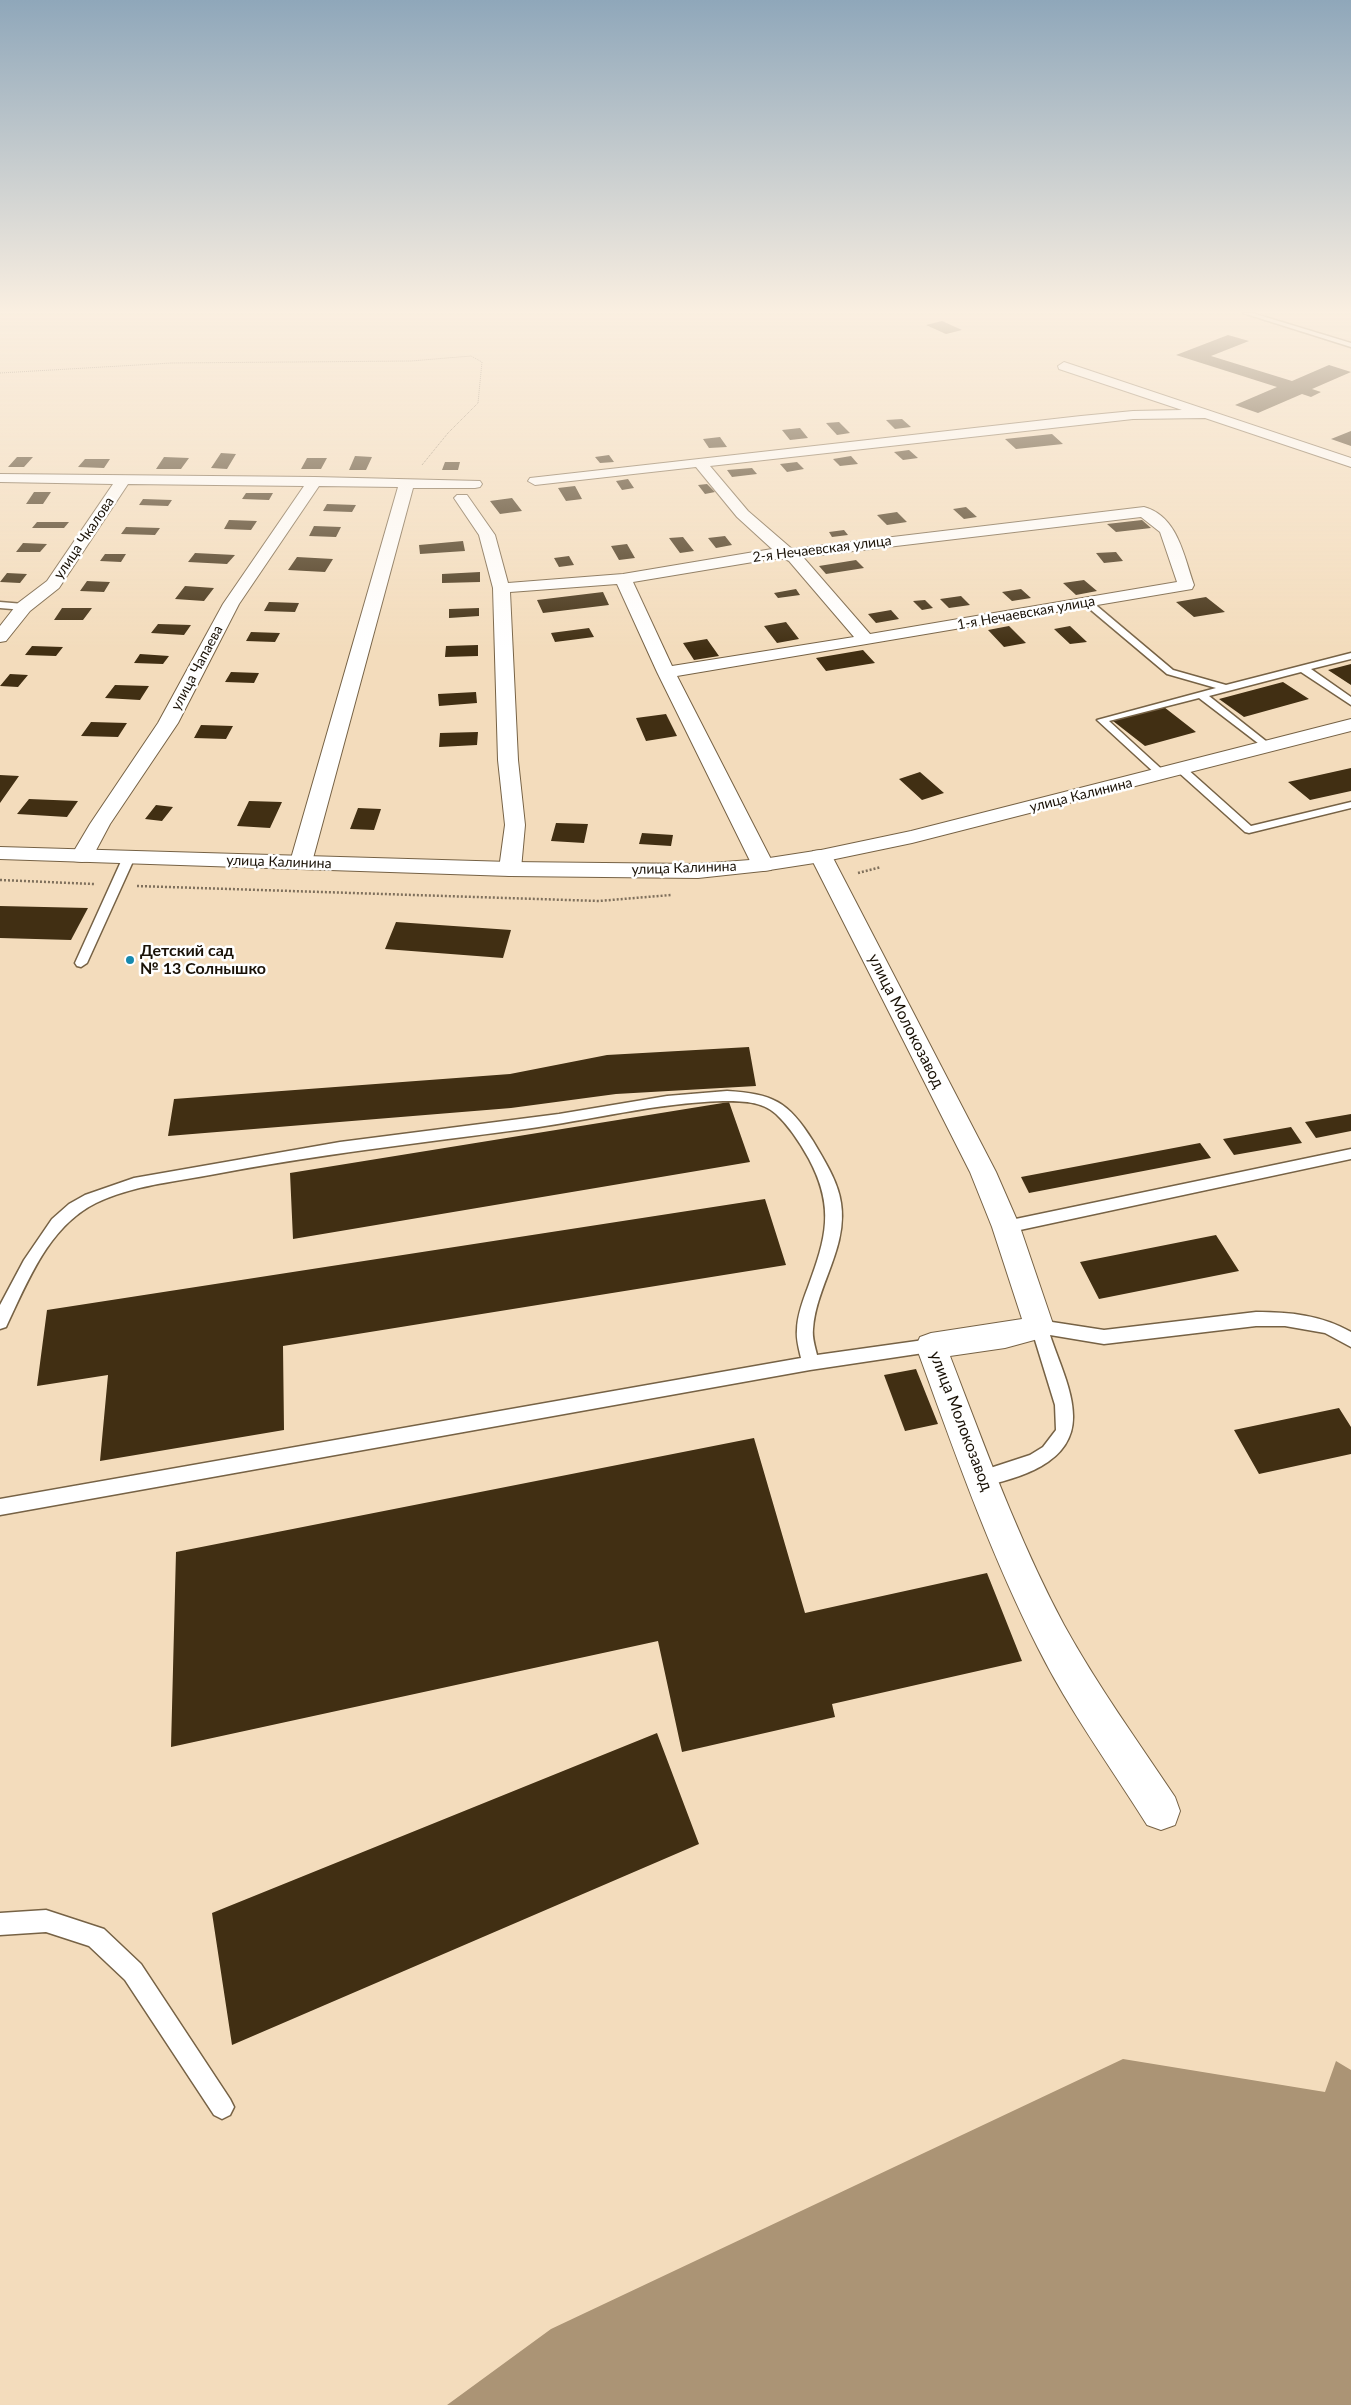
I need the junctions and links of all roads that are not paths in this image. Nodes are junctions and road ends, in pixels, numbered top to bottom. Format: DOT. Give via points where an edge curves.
graph roads {
  1 [pos="1033,425"];
  2 [pos="1239,425"];
  3 [pos="699,462"];
  4 [pos="1351,463"];
  5 [pos="0,478"];
  6 [pos="124,479"];
  7 [pos="315,481"];
  8 [pos="535,482"];
  9 [pos="408,483"];
  10 [pos="475,484"];
  11 [pos="462,498"];
  12 [pos="789,554"];
  13 [pos="624,579"];
  14 [pos="1186,585"];
  15 [pos="501,588"];
  16 [pos="1088,603"];
  17 [pos="0,605"];
  18 [pos="24,606"];
  19 [pos="0,637"];
  20 [pos="866,640"];
  21 [pos="1351,656"];
  22 [pos="1304,669"];
  23 [pos="666,672"];
  24 [pos="1226,689"];
  25 [pos="1202,695"];
  26 [pos="1351,702"];
  27 [pos="1351,724"];
  28 [pos="1267,747"];
  29 [pos="1171,772"];
  30 [pos="1351,805"];
  31 [pos="0,853"];
  32 [pos="82,856"];
  33 [pos="821,856"];
  34 [pos="129,858"];
  35 [pos="301,862"];
  36 [pos="763,865"];
  37 [pos="510,869"];
  38 [pos="81,963"];
  39 [pos="1351,1154"];
  40 [pos="1006,1227"];
  41 [pos="0,1322"];
  42 [pos="1040,1327"];
  43 [pos="1351,1340"];
  44 [pos="931,1346"];
  45 [pos="810,1363"];
  46 [pos="982,1479"];
  47 [pos="0,1507"];
  48 [pos="1161,1811"];
  49 [pos="0,1924"];
  50 [pos="222,2107"];
  1 -- 3 [label="street"];
  2 -- 4 [label="street"];
  3 -- 8 [label="street"];
  3 -- 12 [label="street" via="752,524"];
  5 -- 6 [label="street"];
  6 -- 7 [label="street"];
  6 -- 18 [label="street, улица Чкалова" via="53,584"];
  7 -- 9 [label="street"];
  7 -- 32 [label="street, улица Чапаева" via="232,604 168,723"];
  9 -- 10 [label="street"];
  9 -- 35 [label="street"];
  11 -- 15 [label="street" via="487,535"];
  12 -- 13 [label="street, 2-я Нечаевская улица" via="771,554"];
  12 -- 14 [label="street, 2-я Нечаевская улица" via="1144,512 1167,530"];
  12 -- 20 [label="street"];
  13 -- 15 [label="street, 2-я Нечаевская улица"];
  13 -- 23 [label="street"];
  14 -- 16 [label="street, 1-я Нечаевская улица"];
  15 -- 37 [label="street" via="508,760 515,826"];
  16 -- 20 [label="street, 1-я Нечаевская улица"];
  16 -- 24 [label="lane" via="1170,672"];
  17 -- 18 [label="lane"];
  18 -- 19 [label="street, улица Чкалова"];
  20 -- 23 [label="street, 1-я Нечаевская улица"];
  21 -- 22 [label="lane"];
  22 -- 24 [label="lane"];
  22 -- 26 [label="lane"];
  23 -- 36 [label="street"];
  24 -- 25 [label="lane"];
  25 -- 28 [label="lane"];
  25 -- 29 [label="lane" via="1102,720"];
  27 -- 28 [label="street, улица Калинина"];
  28 -- 29 [label="street, улица Калинина"];
  29 -- 30 [label="lane" via="1249,830"];
  29 -- 33 [label="street, улица Калинина" via="912,837"];
  31 -- 32 [label="street, улица Калинина"];
  32 -- 34 [label="street, улица Калинина"];
  33 -- 36 [label="street, улица Калинина"];
  33 -- 40 [label="street, улица Молокозавод" via="958,1120"];
  34 -- 35 [label="street, улица Калинина"];
  34 -- 38 [label="lane"];
  35 -- 37 [label="street, улица Калинина"];
  36 -- 37 [label="street, улица Калинина" via="698,871"];
  39 -- 40 [label="lane"];
  40 -- 42 [label="street, улица Молокозавод"];
  41 -- 45 [label="lane" via="51,1232 66,1215 109,1190 308,1152 559,1119 675,1100 730,1096 761,1100 783,1111 793,1121 830,1187 835,1211 832,1236 804,1328"];
  42 -- 43 [label="lane" via="1104,1337 1256,1319 1285,1319 1330,1328"];
  42 -- 44 [label="street, улица Молокозавод" via="1005,1336"];
  42 -- 46 [label="lane" via="1065,1417 1062,1435 1035,1463 1015,1472"];
  44 -- 45 [label="lane"];
  44 -- 46 [label="street, улица Молокозавод"];
  45 -- 47 [label="lane"];
  46 -- 48 [label="street, улица Молокозавод" via="1022,1575 1072,1675"];
  49 -- 50 [label="lane" via="46,1921 96,1937 133,1972"];
}
